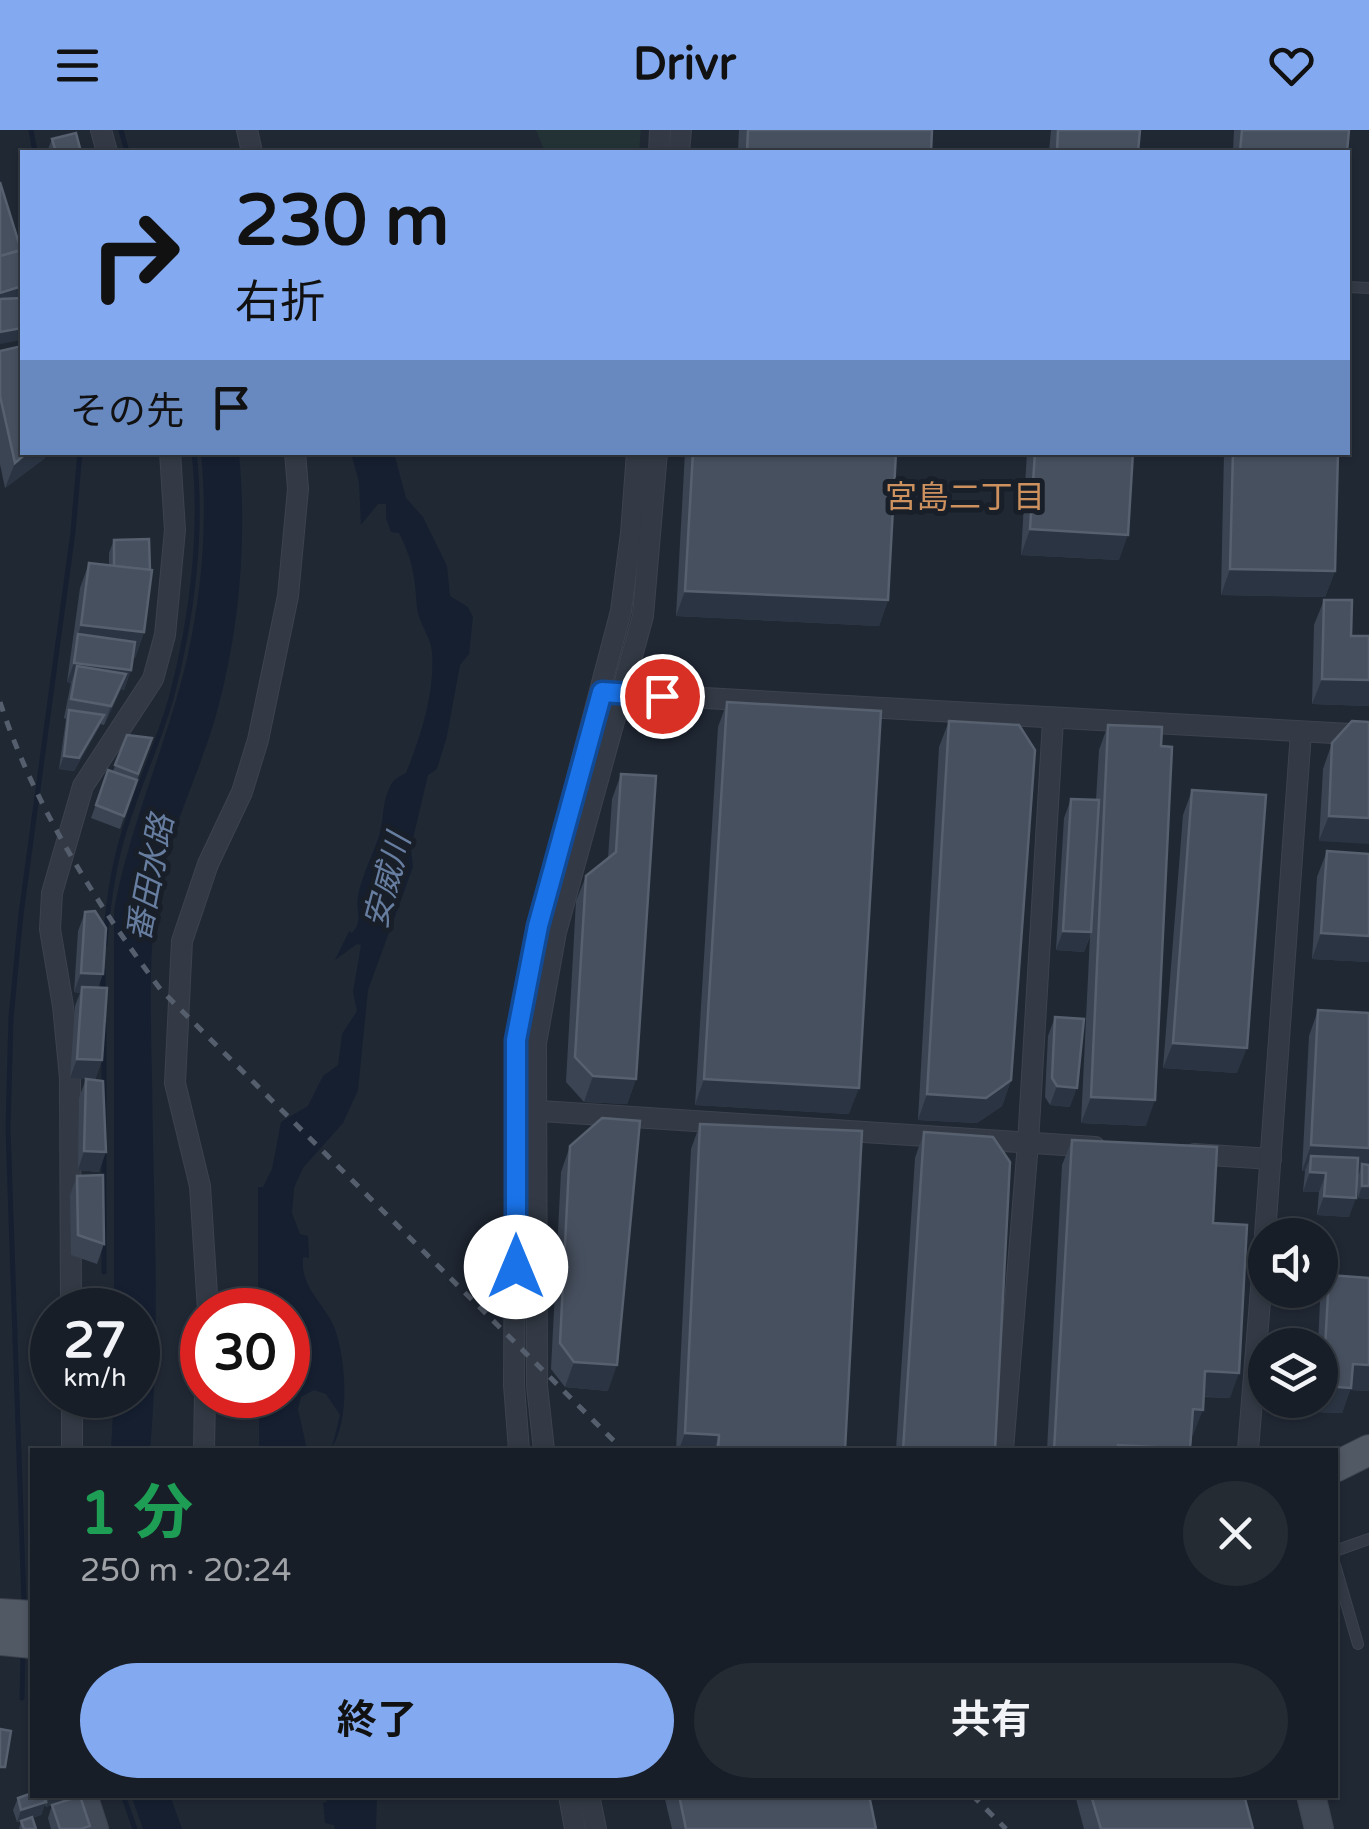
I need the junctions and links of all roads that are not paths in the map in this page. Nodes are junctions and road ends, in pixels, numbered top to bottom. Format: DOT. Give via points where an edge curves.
graph roads {
  1 [pos="170,455"];
  2 [pos="295,455"];
  3 [pos="637,455"];
  4 [pos="656,455"];
  5 [pos="612,693"];
  6 [pos="1053,720"];
  7 [pos="1301,732"];
  8 [pos="1369,735"];
  9 [pos="526,1110"];
  10 [pos="1028,1143"];
  11 [pos="1122,1149"];
  12 [pos="1178,1153"];
  13 [pos="1272,1159"];
  14 [pos="1267,1218"];
  15 [pos="71,1288"];
  16 [pos="207,1288"];
  17 [pos="1259,1308"];
  18 [pos="72,1418"];
  19 [pos="205,1418"];
  20 [pos="72,1448"];
  21 [pos="204,1448"];
  22 [pos="518,1448"];
  23 [pos="544,1448"];
  24 [pos="1003,1448"];
  25 [pos="1248,1448"];
  26 [pos="1369,1450"];
  27 [pos="1338,1466"];
  28 [pos="1369,1469"];
  29 [pos="1338,1484"];
  30 [pos="1369,1538"];
  31 [pos="1338,1550"];
  32 [pos="1338,1575"];
  33 [pos="1358,1644"];
  34 [pos="84,1798"];
  35 [pos="570,1798"];
  36 [pos="591,1798"];
  37 [pos="1312,1798"];
  38 [pos="94,1829"];
  39 [pos="575,1829"];
  40 [pos="596,1829"];
  41 [pos="1319,1829"];
  1 -- 15 [label="street" via="175,530 165,635 153,679 84,786 52,892 50,929 70,1078"];
  2 -- 16 [label="street" via="288,596 258,740 182,941 175,1084 200,1186"];
  3 -- 5 [label="street"];
  4 -- 5 [label="street" via="643,616"];
  5 -- 6 [label="street"];
  5 -- 9 [label="street" via="538,926 516,1040"];
  6 -- 7 [label="street"];
  6 -- 10 [label="street"];
  7 -- 8 [label="street"];
  7 -- 13 [label="street"];
  9 -- 10 [label="street"];
  9 -- 22 [label="street" via="514,1385"];
  9 -- 23 [label="street"];
  10 -- 11 [label="street"];
  10 -- 24 [label="street"];
  12 -- 13 [label="street"];
  13 -- 14 [label="street"];
  17 -- 25 [label="street"];
  18 -- 20 [label="street"];
  19 -- 21 [label="street"];
  26 -- 27 [label="main road"];
  28 -- 29 [label="main road"];
  30 -- 31 [label="lane"];
  32 -- 33 [label="lane"];
  34 -- 38 [label="main road"];
  35 -- 39 [label="street"];
  36 -- 40 [label="street"];
  37 -- 41 [label="main road"];
}
